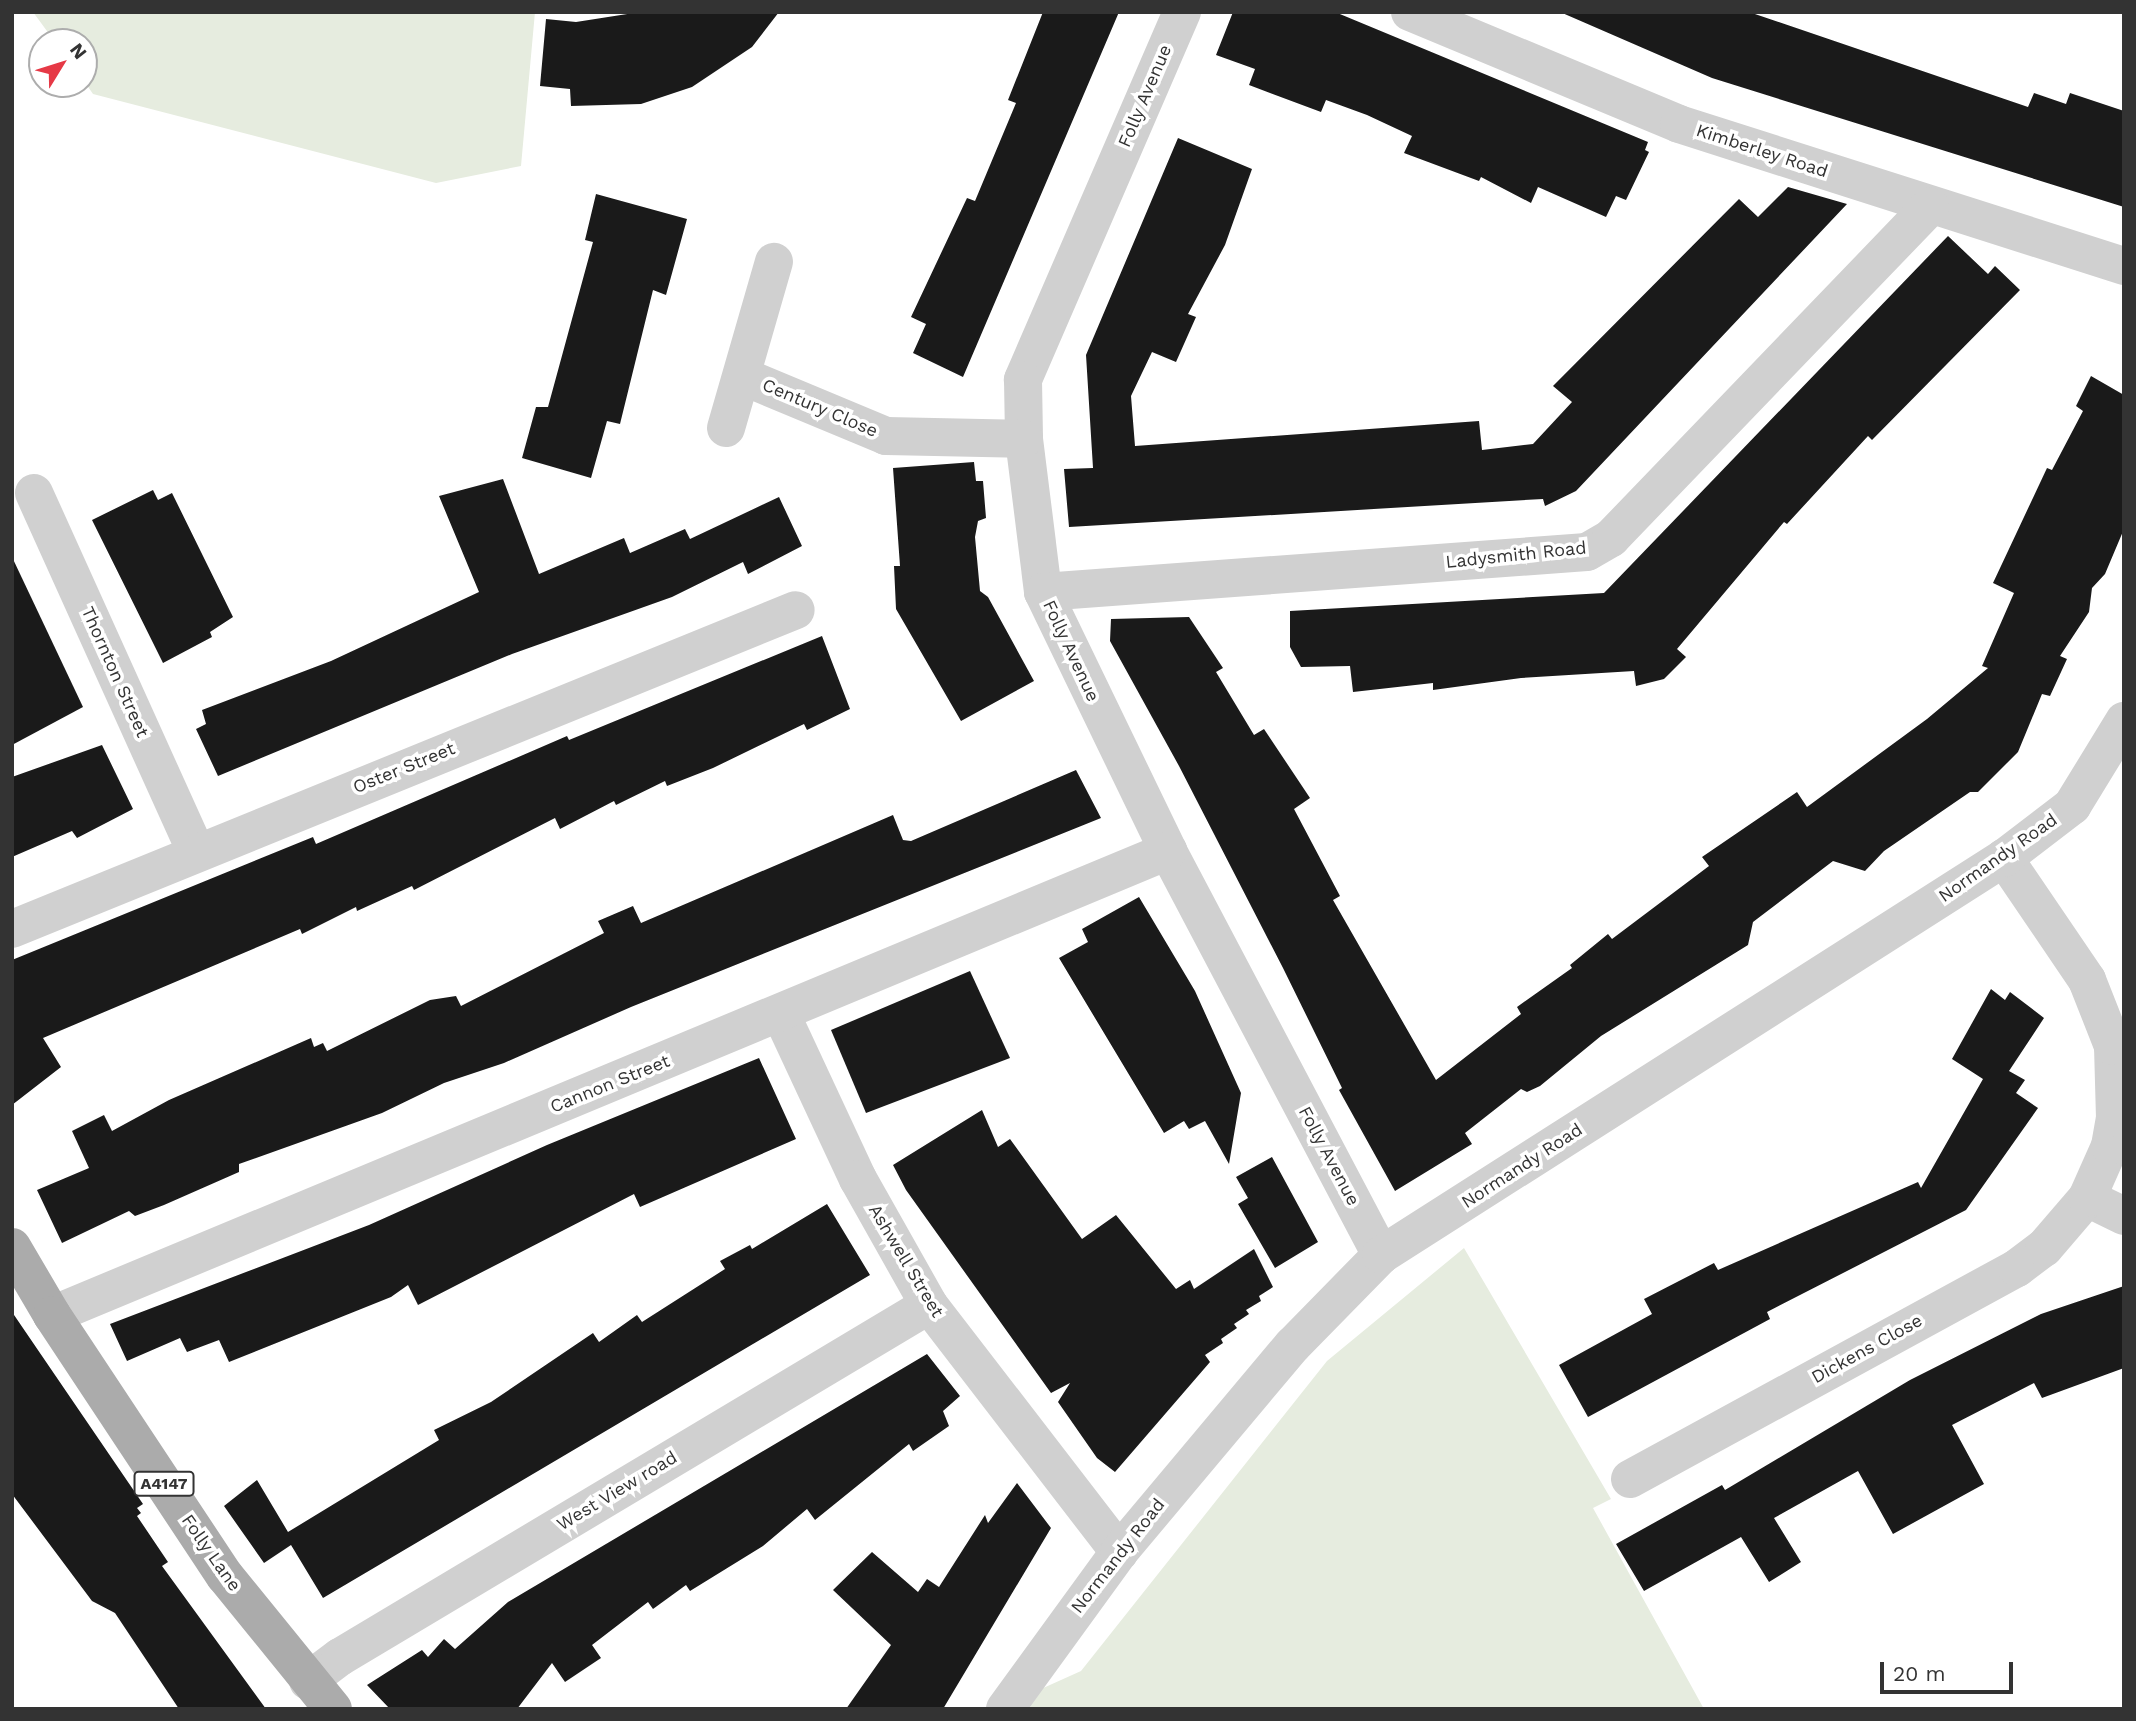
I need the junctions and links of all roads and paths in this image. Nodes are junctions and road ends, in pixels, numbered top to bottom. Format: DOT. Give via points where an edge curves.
graph roads {
  1 [pos="1182,12"];
  2 [pos="1410,12"];
  3 [pos="1930,207"];
  4 [pos="774,262"];
  5 [pos="2124,266"];
  6 [pos="742,376"];
  7 [pos="726,428"];
  8 [pos="1024,439"];
  9 [pos="34,493"];
  10 [pos="1044,592"];
  11 [pos="796,610"];
  12 [pos="2124,721"];
  13 [pos="196,851"];
  14 [pos="1168,851"];
  15 [pos="2004,858"];
  16 [pos="12,929"];
  17 [pos="781,1014"];
  18 [pos="2087,1198"];
  19 [pos="2124,1216"];
  20 [pos="12,1247"];
  21 [pos="1381,1255"];
  22 [pos="929,1305"];
  23 [pos="52,1315"];
  24 [pos="1630,1479"];
  25 [pos="1119,1552"];
  26 [pos="321,1695"];
  27 [pos="1005,1709"];
  1 -- 8 [label="street, Folly Avenue" via="1023,380"];
  2 -- 3 [label="street, Kimberley Road" via="1679,124"];
  3 -- 5 [label="street, Kimberley Road"];
  3 -- 10 [label="street, Ladysmith Road" via="1611,538 1587,552"];
  4 -- 6 [label="street, Century Close"];
  6 -- 7 [label="street, Century Close"];
  6 -- 8 [label="street, Century Close" via="886,436"];
  8 -- 10 [label="street, Folly Avenue"];
  9 -- 13 [label="street, Thornton Street"];
  10 -- 14 [label="street, Folly Avenue"];
  11 -- 13 [label="street, Oster Street"];
  12 -- 15 [label="street, Normandy Road" via="2072,806"];
  13 -- 16 [label="street, Oster Street"];
  14 -- 17 [label="street, Cannon Street"];
  14 -- 21 [label="street, Folly Avenue"];
  15 -- 18 [label="street, Dickens Close" via="2087,980 2113,1046 2115,1118 2110,1146"];
  15 -- 21 [label="street, Normandy Road"];
  17 -- 22 [label="street, Ashwell Street" via="858,1180"];
  17 -- 23 [label="street, Cannon Street"];
  18 -- 19 [label="street"];
  18 -- 24 [label="street, Dickens Close" via="2052,1241 2017,1268"];
  20 -- 23 [label="main road, Folly Lane / A4147"];
  21 -- 25 [label="street, Normandy Road" via="1293,1345"];
  22 -- 25 [label="street, Ashwell Street"];
  22 -- 26 [label="street, West View road" via="340,1657"];
  23 -- 26 [label="main road, Folly Lane / A4147" via="225,1576"];
  25 -- 27 [label="street, Normandy Road"];
}
